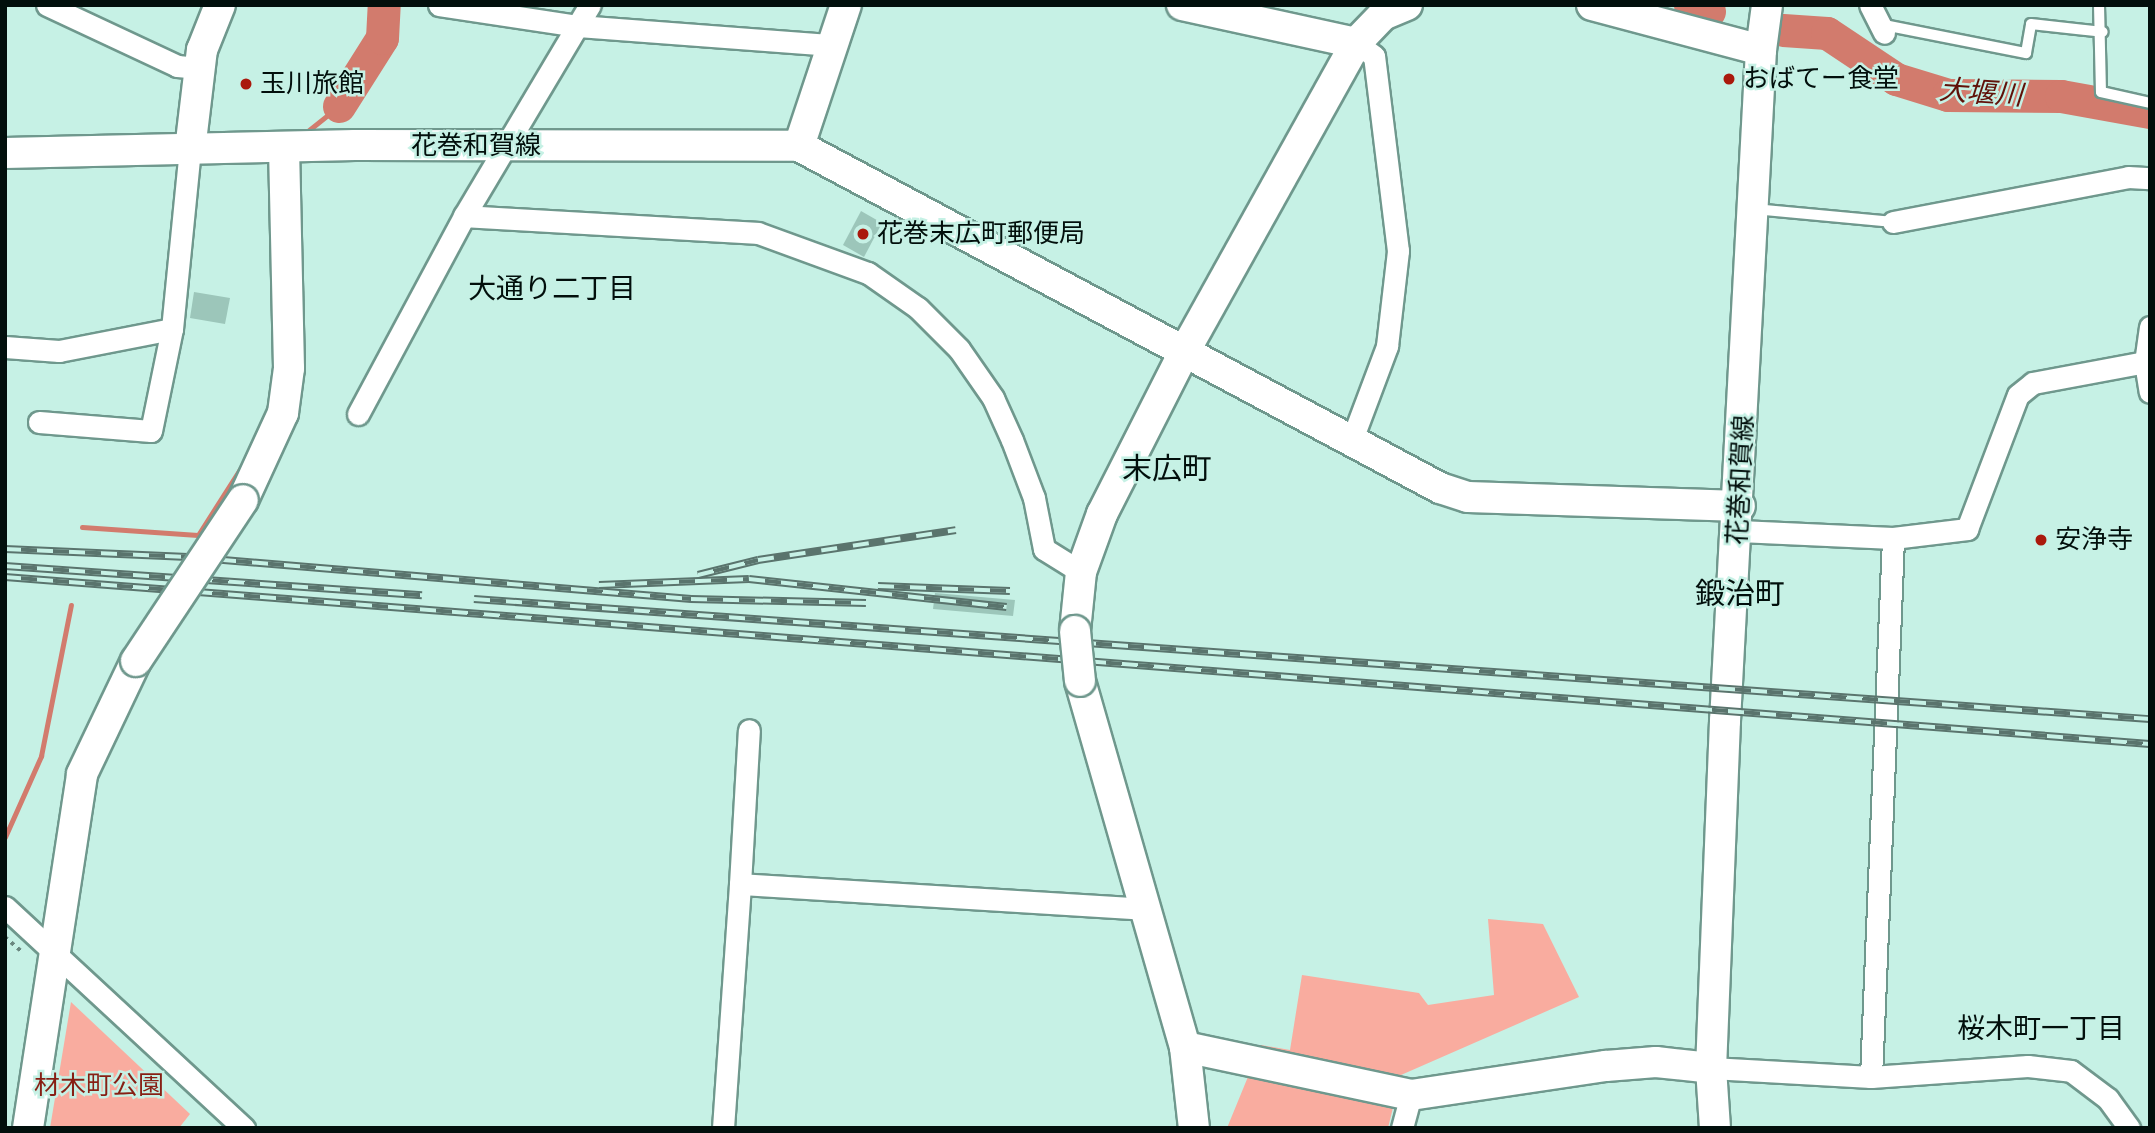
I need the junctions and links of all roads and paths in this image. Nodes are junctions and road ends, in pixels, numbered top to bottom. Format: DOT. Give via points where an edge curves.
graph roads {
  1 [pos="47,5"];
  2 [pos="220,5"];
  3 [pos="439,5"];
  4 [pos="590,5"];
  5 [pos="846,5"];
  6 [pos="1182,5"];
  7 [pos="1407,5"];
  8 [pos="1592,5"];
  9 [pos="1768,5"];
  10 [pos="2099,5"];
  11 [pos="1878,21"];
  12 [pos="578,26"];
  13 [pos="2103,32"];
  14 [pos="1356,44"];
  15 [pos="832,45"];
  16 [pos="1761,50"];
  17 [pos="200,68"];
  18 [pos="2150,103"];
  19 [pos="506,146"];
  20 [pos="799,146"];
  21 [pos="284,148"];
  22 [pos="190,150"];
  23 [pos="5,153"];
  24 [pos="2150,178"];
  25 [pos="1754,209"];
  26 [pos="464,216"];
  27 [pos="1893,222"];
  28 [pos="2150,327"];
  29 [pos="172,329"];
  30 [pos="5,347"];
  31 [pos="1183,354"];
  32 [pos="2145,362"];
  33 [pos="2150,392"];
  34 [pos="358,414"];
  35 [pos="39,422"];
  36 [pos="1351,442"];
  37 [pos="1739,519"];
  38 [pos="1892,538"];
  39 [pos="1081,572"];
  40 [pos="749,730"];
  41 [pos="740,884"];
  42 [pos="5,907"];
  43 [pos="1145,909"];
  44 [pos="5,937"];
  45 [pos="42,955"];
  46 [pos="1185,1047"];
  47 [pos="1710,1068"];
  48 [pos="1871,1077"];
  49 [pos="1412,1095"];
  50 [pos="28,1128"];
  51 [pos="244,1128"];
  52 [pos="723,1128"];
  53 [pos="1194,1128"];
  54 [pos="1402,1128"];
  55 [pos="1715,1128"];
  56 [pos="2129,1128"];
  1 -- 17 [label="street" via="177,66"];
  2 -- 17 [label="street"];
  3 -- 12 [label="street"];
  4 -- 12 [label="street"];
  5 -- 15 [label="street"];
  6 -- 14 [label="street"];
  7 -- 14 [label="street" via="1383,15"];
  8 -- 16 [label="street"];
  9 -- 16 [label="street, 花巻和賀線"];
  10 -- 13 [label="lane"];
  11 -- 13 [label="lane" via="2026,53 2031,24"];
  12 -- 15 [label="street"];
  12 -- 19 [label="street"];
  13 -- 18 [label="lane" via="2101,92"];
  14 -- 31 [label="street"];
  14 -- 36 [label="street" via="1374,56 1398,251 1387,346"];
  15 -- 20 [label="street"];
  16 -- 25 [label="street, 花巻和賀線"];
  17 -- 22 [label="street"];
  19 -- 20 [label="street, 花巻和賀線"];
  19 -- 21 [label="street, 花巻和賀線"];
  19 -- 26 [label="street"];
  20 -- 31 [label="street"];
  21 -- 22 [label="street, 花巻和賀線"];
  21 -- 45 [label="street, bridge" via="290,323 282,412 243,500 136,661 107,715 82,774"];
  22 -- 23 [label="street, 花巻和賀線"];
  22 -- 29 [label="street"];
  24 -- 27 [label="street" via="2128,177"];
  25 -- 27 [label="lane"];
  25 -- 37 [label="street, 花巻和賀線"];
  26 -- 34 [label="street"];
  26 -- 39 [label="street" via="758,233 868,273 918,308 959,349 993,398 1012,440 1034,498 1044,549"];
  28 -- 32 [label="street"];
  29 -- 30 [label="street" via="59,351"];
  29 -- 35 [label="street" via="151,431"];
  31 -- 36 [label="street"];
  31 -- 39 [label="street" via="1102,514"];
  32 -- 33 [label="street"];
  32 -- 38 [label="street" via="2033,383 2018,395 2007,418 1967,529"];
  36 -- 37 [label="street" via="1468,497"];
  37 -- 38 [label="street"];
  37 -- 47 [label="street, 花巻和賀線"];
  38 -- 48 [label="street"];
  39 -- 43 [label="street, bridge" via="1076,631 1080,681"];
  40 -- 41 [label="street"];
  41 -- 43 [label="street"];
  41 -- 52 [label="street"];
  42 -- 45 [label="street"];
  43 -- 46 [label="street"];
  44 -- 45 [label="path"];
  45 -- 50 [label="street"];
  45 -- 51 [label="street"];
  46 -- 49 [label="street"];
  46 -- 53 [label="street"];
  47 -- 48 [label="street"];
  47 -- 49 [label="street" via="1656,1062 1606,1066"];
  47 -- 55 [label="street, 花巻和賀線"];
  48 -- 56 [label="street" via="2028,1066 2071,1071 2108,1099"];
  49 -- 54 [label="street"];
}
